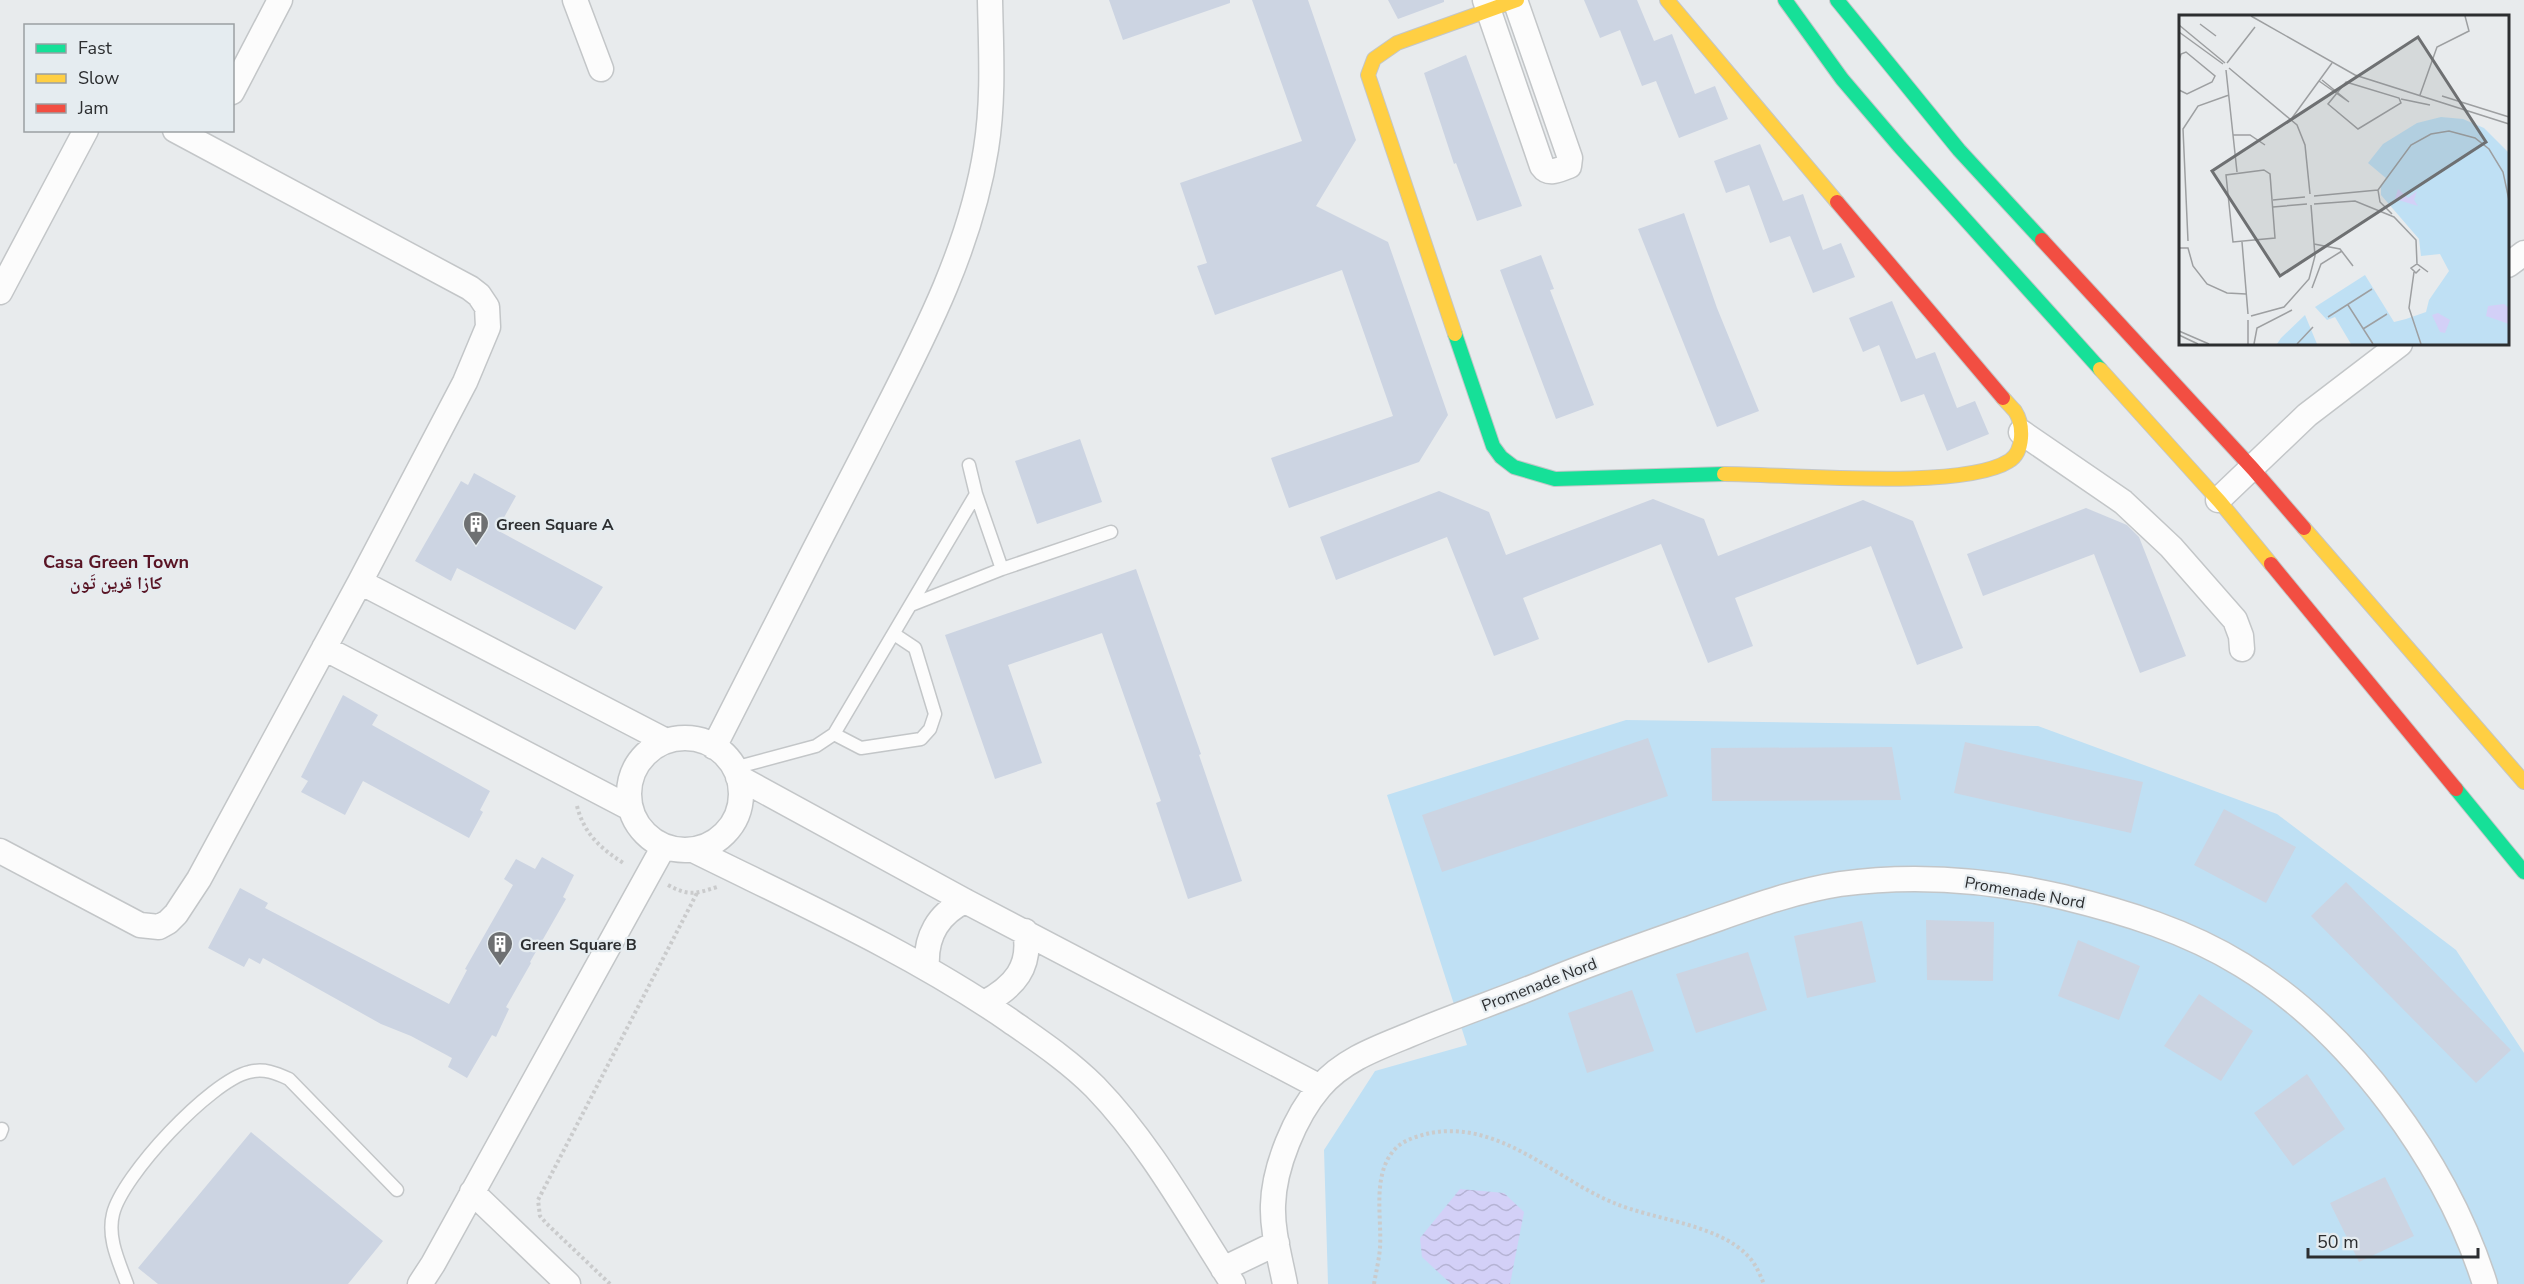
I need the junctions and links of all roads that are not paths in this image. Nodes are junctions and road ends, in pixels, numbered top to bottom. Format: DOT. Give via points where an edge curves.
graph roads {
  1 [pos="280,0"];
  2 [pos="575,0"];
  3 [pos="990,0"];
  4 [pos="1516,0"];
  5 [pos="1666,0"];
  6 [pos="1785,0"];
  7 [pos="1837,0"];
  8 [pos="1487,5"];
  9 [pos="601,69"];
  10 [pos="234,89"];
  11 [pos="85,132"];
  12 [pos="184,132"];
  13 [pos="209,138"];
  14 [pos="2524,253"];
  15 [pos="2509,264"];
  16 [pos="0,292"];
  17 [pos="2399,345"];
  18 [pos="2021,432"];
  19 [pos="969,465"];
  20 [pos="2253,468"];
  21 [pos="976,494"];
  22 [pos="2218,500"];
  23 [pos="1111,532"];
  24 [pos="1002,569"];
  25 [pos="360,582"];
  26 [pos="911,605"];
  27 [pos="894,634"];
  28 [pos="324,648"];
  29 [pos="2242,649"];
  30 [pos="834,734"];
  31 [pos="666,741"];
  32 [pos="714,747"];
  33 [pos="736,773"];
  34 [pos="2524,782"];
  35 [pos="630,808"];
  36 [pos="664,846"];
  37 [pos="693,850"];
  38 [pos="0,851"];
  39 [pos="2524,872"];
  40 [pos="965,901"];
  41 [pos="1025,932"];
  42 [pos="927,966"];
  43 [pos="984,1003"];
  44 [pos="1320,1087"];
  45 [pos="397,1190"];
  46 [pos="472,1192"];
  47 [pos="1277,1243"];
  48 [pos="1228,1276"];
  49 [pos="127,1284"];
  50 [pos="420,1284"];
  51 [pos="568,1284"];
  52 [pos="1285,1284"];
  53 [pos="2485,1284"];
  1 -- 10 [label="street"];
  2 -- 9 [label="street"];
  3 -- 32 [label="street" via="993,75 989,128 980,180 956,259 924,335"];
  4 -- 8 [label="main road"];
  4 -- 8 [label="street" via="1570,158 1569,166 1558,170 1548,171 1542,166"];
  5 -- 18 [label="main road" via="2016,413"];
  6 -- 22 [label="main road" via="1835,70 1900,147"];
  7 -- 20 [label="main road" via="1959,150"];
  8 -- 18 [label="main road" via="1379,52 1368,75 1487,429 1504,460 1529,473 1555,479 1746,474 1927,477 1988,471 2008,463 2018,451"];
  11 -- 16 [label="street"];
  12 -- 13 [label="street"];
  13 -- 25 [label="street" via="455,280 479,295 487,307 488,327 482,345"];
  14 -- 15 [label="street"];
  17 -- 20 [label="street" via="2307,415"];
  18 -- 29 [label="street" via="2123,502 2172,546 2235,620"];
  19 -- 21 [label="lane"];
  20 -- 22 [label="street"];
  20 -- 34 [label="main road"];
  21 -- 24 [label="lane"];
  21 -- 26 [label="lane"];
  22 -- 39 [label="main road"];
  23 -- 24 [label="lane"];
  24 -- 26 [label="lane"];
  25 -- 28 [label="street"];
  25 -- 31 [label="street"];
  26 -- 27 [label="lane"];
  27 -- 30 [label="lane"];
  27 -- 30 [label="lane" via="915,648 935,714 930,729 921,739 861,748"];
  28 -- 35 [label="street"];
  28 -- 38 [label="street" via="213,854 168,922 159,927 140,925"];
  30 -- 33 [label="lane" via="816,746"];
  31 -- 32 [label="street" via="686,738"];
  31 -- 35 [label="street" via="648,751 635,767 629,787"];
  32 -- 33 [label="street"];
  33 -- 37 [label="street" via="740,806 732,824 712,843"];
  33 -- 40 [label="street"];
  35 -- 36 [label="street" via="639,828"];
  36 -- 37 [label="street"];
  36 -- 46 [label="street"];
  37 -- 42 [label="street"];
  40 -- 41 [label="street"];
  40 -- 42 [label="street" via="950,910 933,931 927,948"];
  41 -- 43 [label="street" via="1026,960 1019,977"];
  41 -- 44 [label="street"];
  42 -- 43 [label="street"];
  43 -- 48 [label="street" via="1064,1058 1106,1099 1168,1179"];
  44 -- 47 [label="street" via="1290,1139 1280,1166 1273,1208"];
  44 -- 53 [label="street, Promenade Nord" via="1355,1058 1422,1029 1575,969 1793,894 1858,882 1915,880 1969,881 2039,892 2118,910 2195,940 2242,965 2314,1020 2357,1063 2411,1134 2443,1184"];
  45 -- 49 [label="lane" via="289,1079 263,1070 249,1072 215,1090 178,1122 121,1194 113,1212 111,1232"];
  46 -- 50 [label="street"];
  46 -- 51 [label="street"];
  47 -- 48 [label="street"];
  47 -- 52 [label="street"];
}
